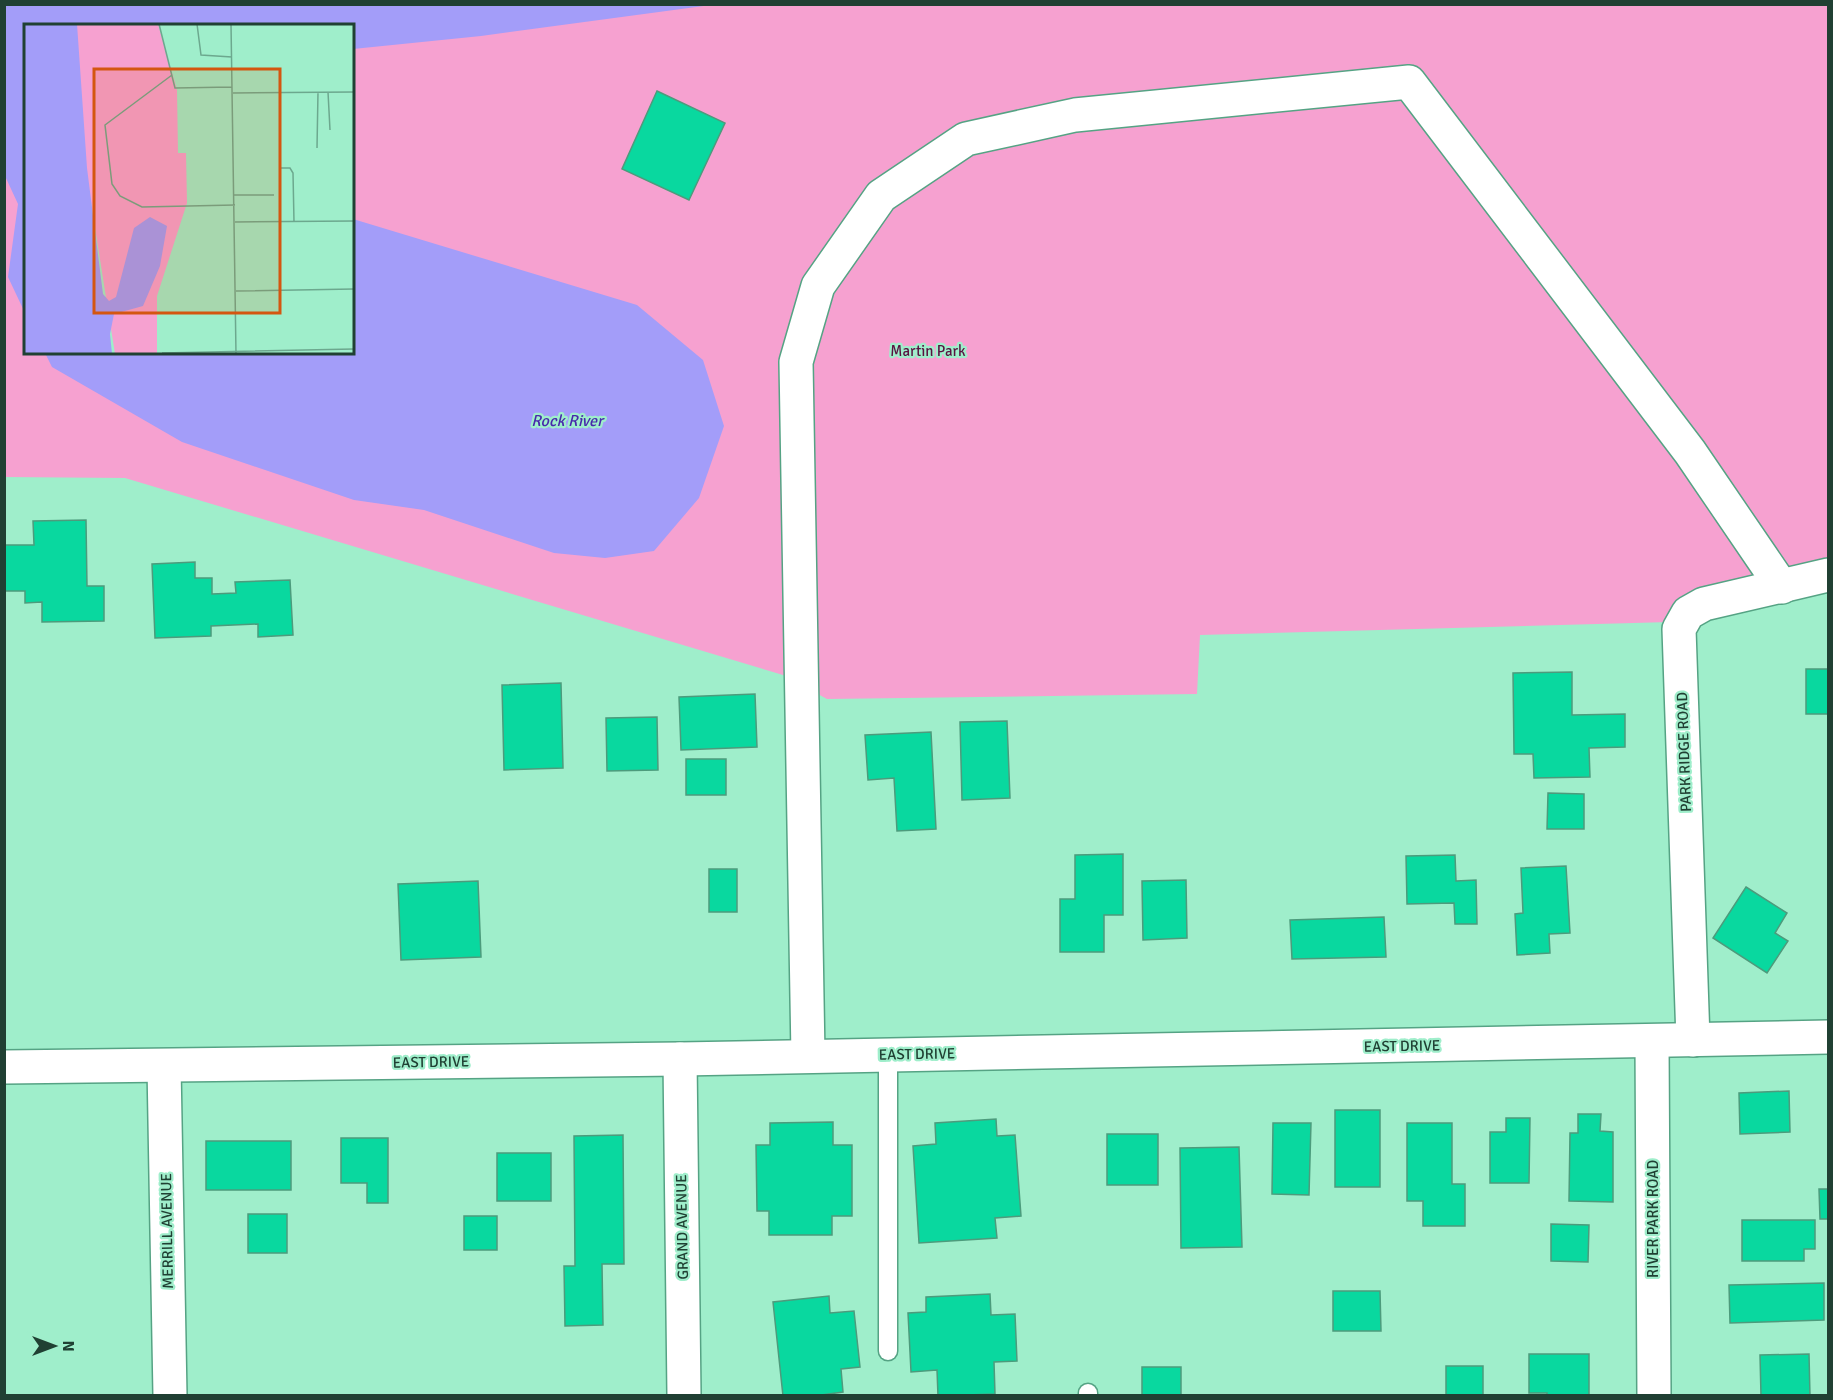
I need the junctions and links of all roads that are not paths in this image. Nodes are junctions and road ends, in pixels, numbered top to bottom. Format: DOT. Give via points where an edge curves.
graph roads {
  1 [pos="1828,575"];
  2 [pos="1782,587"];
  3 [pos="1828,1037"];
  4 [pos="1693,1040"];
  5 [pos="1652,1042"];
  6 [pos="888,1054"];
  7 [pos="808,1056"];
  8 [pos="680,1059"];
  9 [pos="164,1065"];
  10 [pos="4,1067"];
  11 [pos="888,1351"];
  12 [pos="170,1395"];
  13 [pos="684,1395"];
  14 [pos="1654,1395"];
  1 -- 2 [label="street, PARK RIDGE ROAD"];
  2 -- 4 [label="street, PARK RIDGE ROAD" via="1704,604 1688,613 1679,629"];
  2 -- 7 [label="street" via="1690,452 1409,82 1075,115 966,139 881,196 818,286 796,362"];
  3 -- 4 [label="street, EAST DRIVE"];
  4 -- 5 [label="street, EAST DRIVE"];
  5 -- 6 [label="street, EAST DRIVE"];
  5 -- 14 [label="street, RIVER PARK ROAD"];
  6 -- 7 [label="street, EAST DRIVE"];
  6 -- 11 [label="lane"];
  7 -- 8 [label="street, EAST DRIVE"];
  8 -- 9 [label="street, EAST DRIVE"];
  8 -- 13 [label="street, GRAND AVENUE"];
  9 -- 10 [label="street, EAST DRIVE"];
  9 -- 12 [label="street, MERRILL AVENUE"];
}
